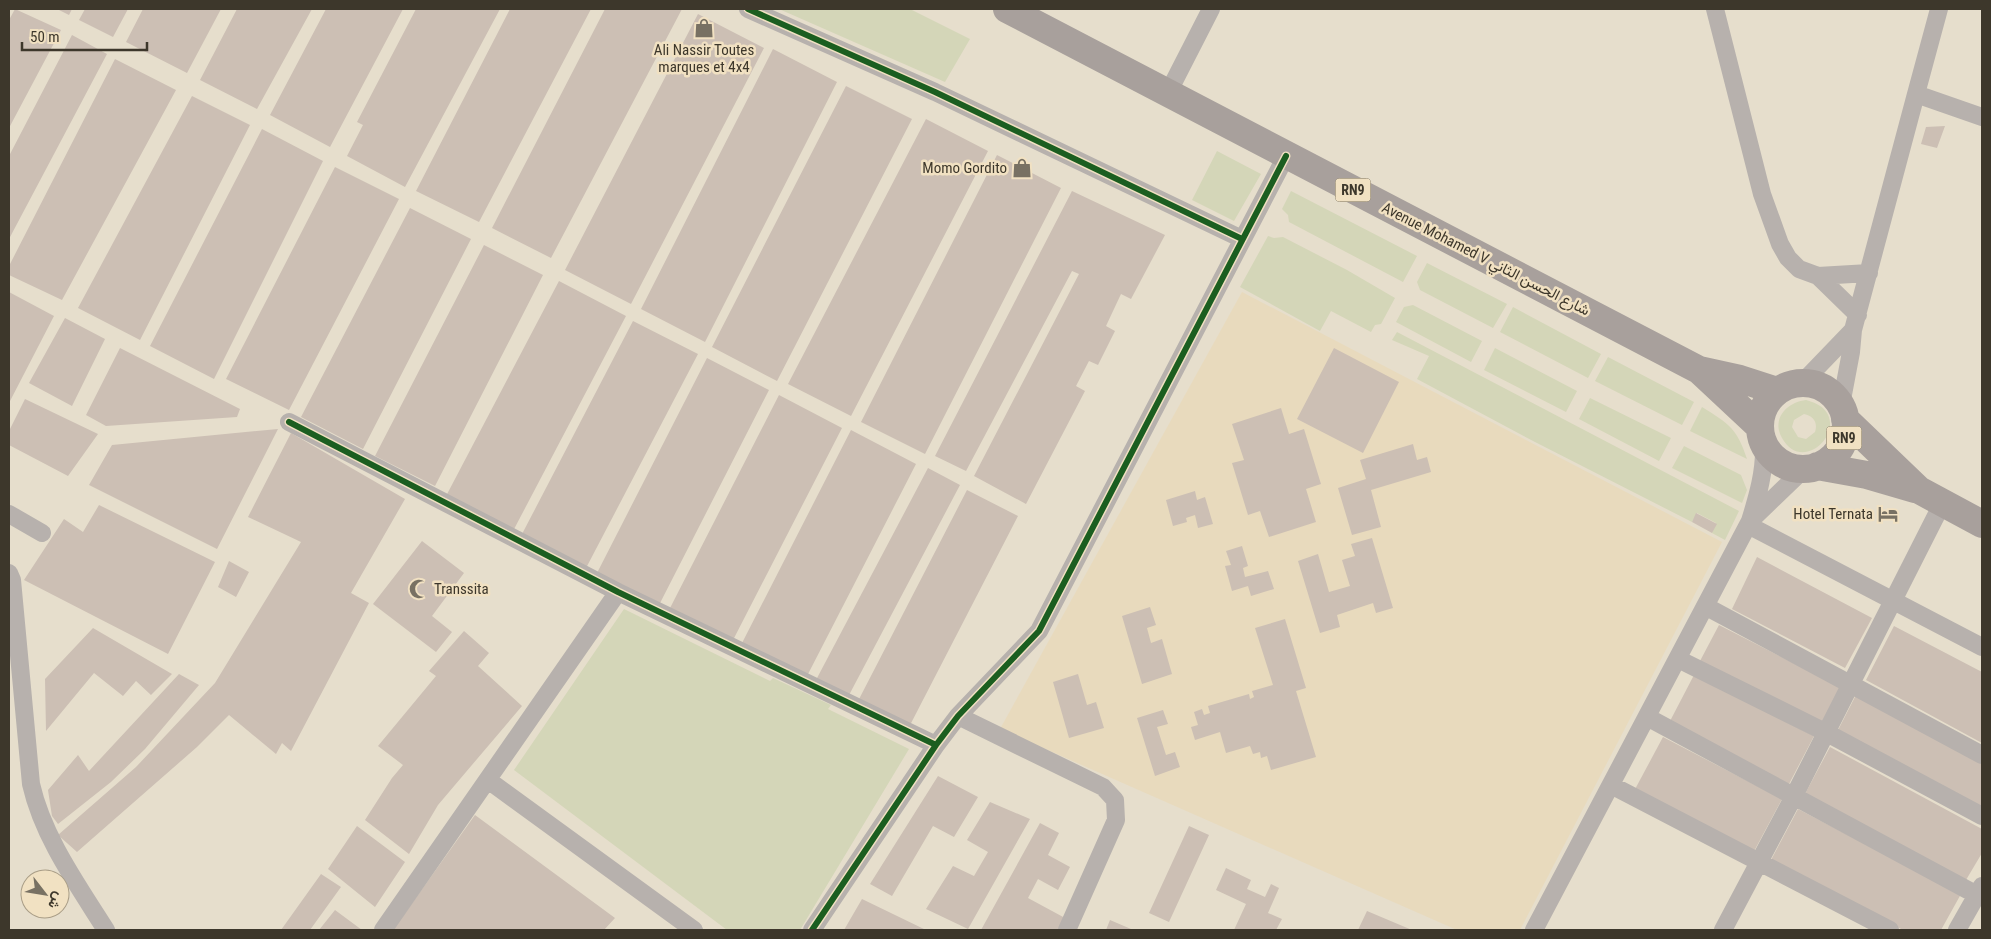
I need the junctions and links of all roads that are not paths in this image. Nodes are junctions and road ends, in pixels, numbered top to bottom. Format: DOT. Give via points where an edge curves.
graph roads {
  1 [pos="748,9"];
  2 [pos="1007,9"];
  3 [pos="1211,9"];
  4 [pos="1715,9"];
  5 [pos="1940,9"];
  6 [pos="1168,93"];
  7 [pos="1916,94"];
  8 [pos="1982,117"];
  9 [pos="1286,156"];
  10 [pos="1242,239"];
  11 [pos="1869,273"];
  12 [pos="1818,276"];
  13 [pos="1856,322"];
  14 [pos="1699,370"];
  15 [pos="1789,387"];
  16 [pos="1843,412"];
  17 [pos="289,422"];
  18 [pos="1762,435"];
  19 [pos="1811,468"];
  20 [pos="1919,490"];
  21 [pos="1942,504"];
  22 [pos="9,514"];
  23 [pos="1749,523"];
  24 [pos="1982,524"];
  25 [pos="42,533"];
  26 [pos="9,573"];
  27 [pos="618,592"];
  28 [pos="1894,601"];
  29 [pos="1705,606"];
  30 [pos="1982,647"];
  31 [pos="1678,659"];
  32 [pos="1851,684"];
  33 [pos="958,716"];
  34 [pos="1647,717"];
  35 [pos="1826,733"];
  36 [pos="936,745"];
  37 [pos="1982,755"];
  38 [pos="488,780"];
  39 [pos="1611,785"];
  40 [pos="1794,796"];
  41 [pos="1982,816"];
  42 [pos="1760,863"];
  43 [pos="1980,890"];
  44 [pos="106,930"];
  45 [pos="383,930"];
  46 [pos="694,930"];
  47 [pos="812,930"];
  48 [pos="1067,930"];
  49 [pos="1534,930"];
  50 [pos="1723,930"];
  51 [pos="1890,930"];
  52 [pos="1957,930"];
  1 -- 10 [label="street" via="935,92"];
  2 -- 6 [label="main road, Avenue Mohamed V شارع الحسن الثاني / RN9"];
  3 -- 6 [label="street"];
  4 -- 12 [label="street" via="1762,194 1780,244 1798,269"];
  5 -- 7 [label="street"];
  6 -- 9 [label="main road, Avenue Mohamed V شارع الحسن الثاني / RN9"];
  7 -- 8 [label="street"];
  7 -- 11 [label="street"];
  9 -- 10 [label="street"];
  9 -- 14 [label="main road, Avenue Mohamed V شارع الحسن الثاني / RN9"];
  10 -- 33 [label="street" via="1039,631"];
  11 -- 12 [label="street"];
  11 -- 13 [label="street"];
  12 -- 13 [label="street"];
  13 -- 15 [label="street"];
  13 -- 16 [label="street"];
  14 -- 15 [label="main road, Avenue Mohamed V شارع الحسن الثاني / RN9"];
  14 -- 18 [label="main road, Avenue Mohamed V شارع الحسن الثاني / RN9"];
  15 -- 16 [label="main road, RN9" via="1824,388 1834,395"];
  15 -- 18 [label="main road" via="1768,402 1762,413"];
  16 -- 19 [label="main road, RN9" via="1845,434 1840,448 1830,459"];
  16 -- 20 [label="main road, RN9"];
  17 -- 27 [label="street"];
  18 -- 19 [label="main road, RN9" via="1771,454 1780,462 1792,467"];
  18 -- 23 [label="street" via="1765,460 1762,483"];
  19 -- 20 [label="main road, RN9" via="1866,475"];
  19 -- 23 [label="street"];
  20 -- 21 [label="main road, RN9"];
  21 -- 24 [label="main road, RN9"];
  21 -- 28 [label="street"];
  22 -- 25 [label="street"];
  23 -- 28 [label="street"];
  23 -- 29 [label="street"];
  26 -- 44 [label="street" via="31,784 36,805 49,835"];
  27 -- 36 [label="street"];
  27 -- 38 [label="street"];
  28 -- 30 [label="street"];
  28 -- 32 [label="street"];
  29 -- 31 [label="street"];
  29 -- 32 [label="street"];
  31 -- 34 [label="street"];
  31 -- 35 [label="street"];
  32 -- 35 [label="street"];
  32 -- 37 [label="street"];
  33 -- 36 [label="street"];
  33 -- 48 [label="street" via="1103,787 1115,800 1116,820"];
  34 -- 39 [label="street"];
  34 -- 40 [label="street"];
  35 -- 40 [label="street"];
  35 -- 41 [label="street"];
  36 -- 47 [label="street"];
  38 -- 45 [label="street"];
  38 -- 46 [label="street"];
  39 -- 42 [label="street"];
  39 -- 49 [label="street"];
  40 -- 42 [label="street"];
  40 -- 43 [label="street"];
  42 -- 50 [label="street"];
  42 -- 51 [label="street"];
  43 -- 52 [label="street"];
}
